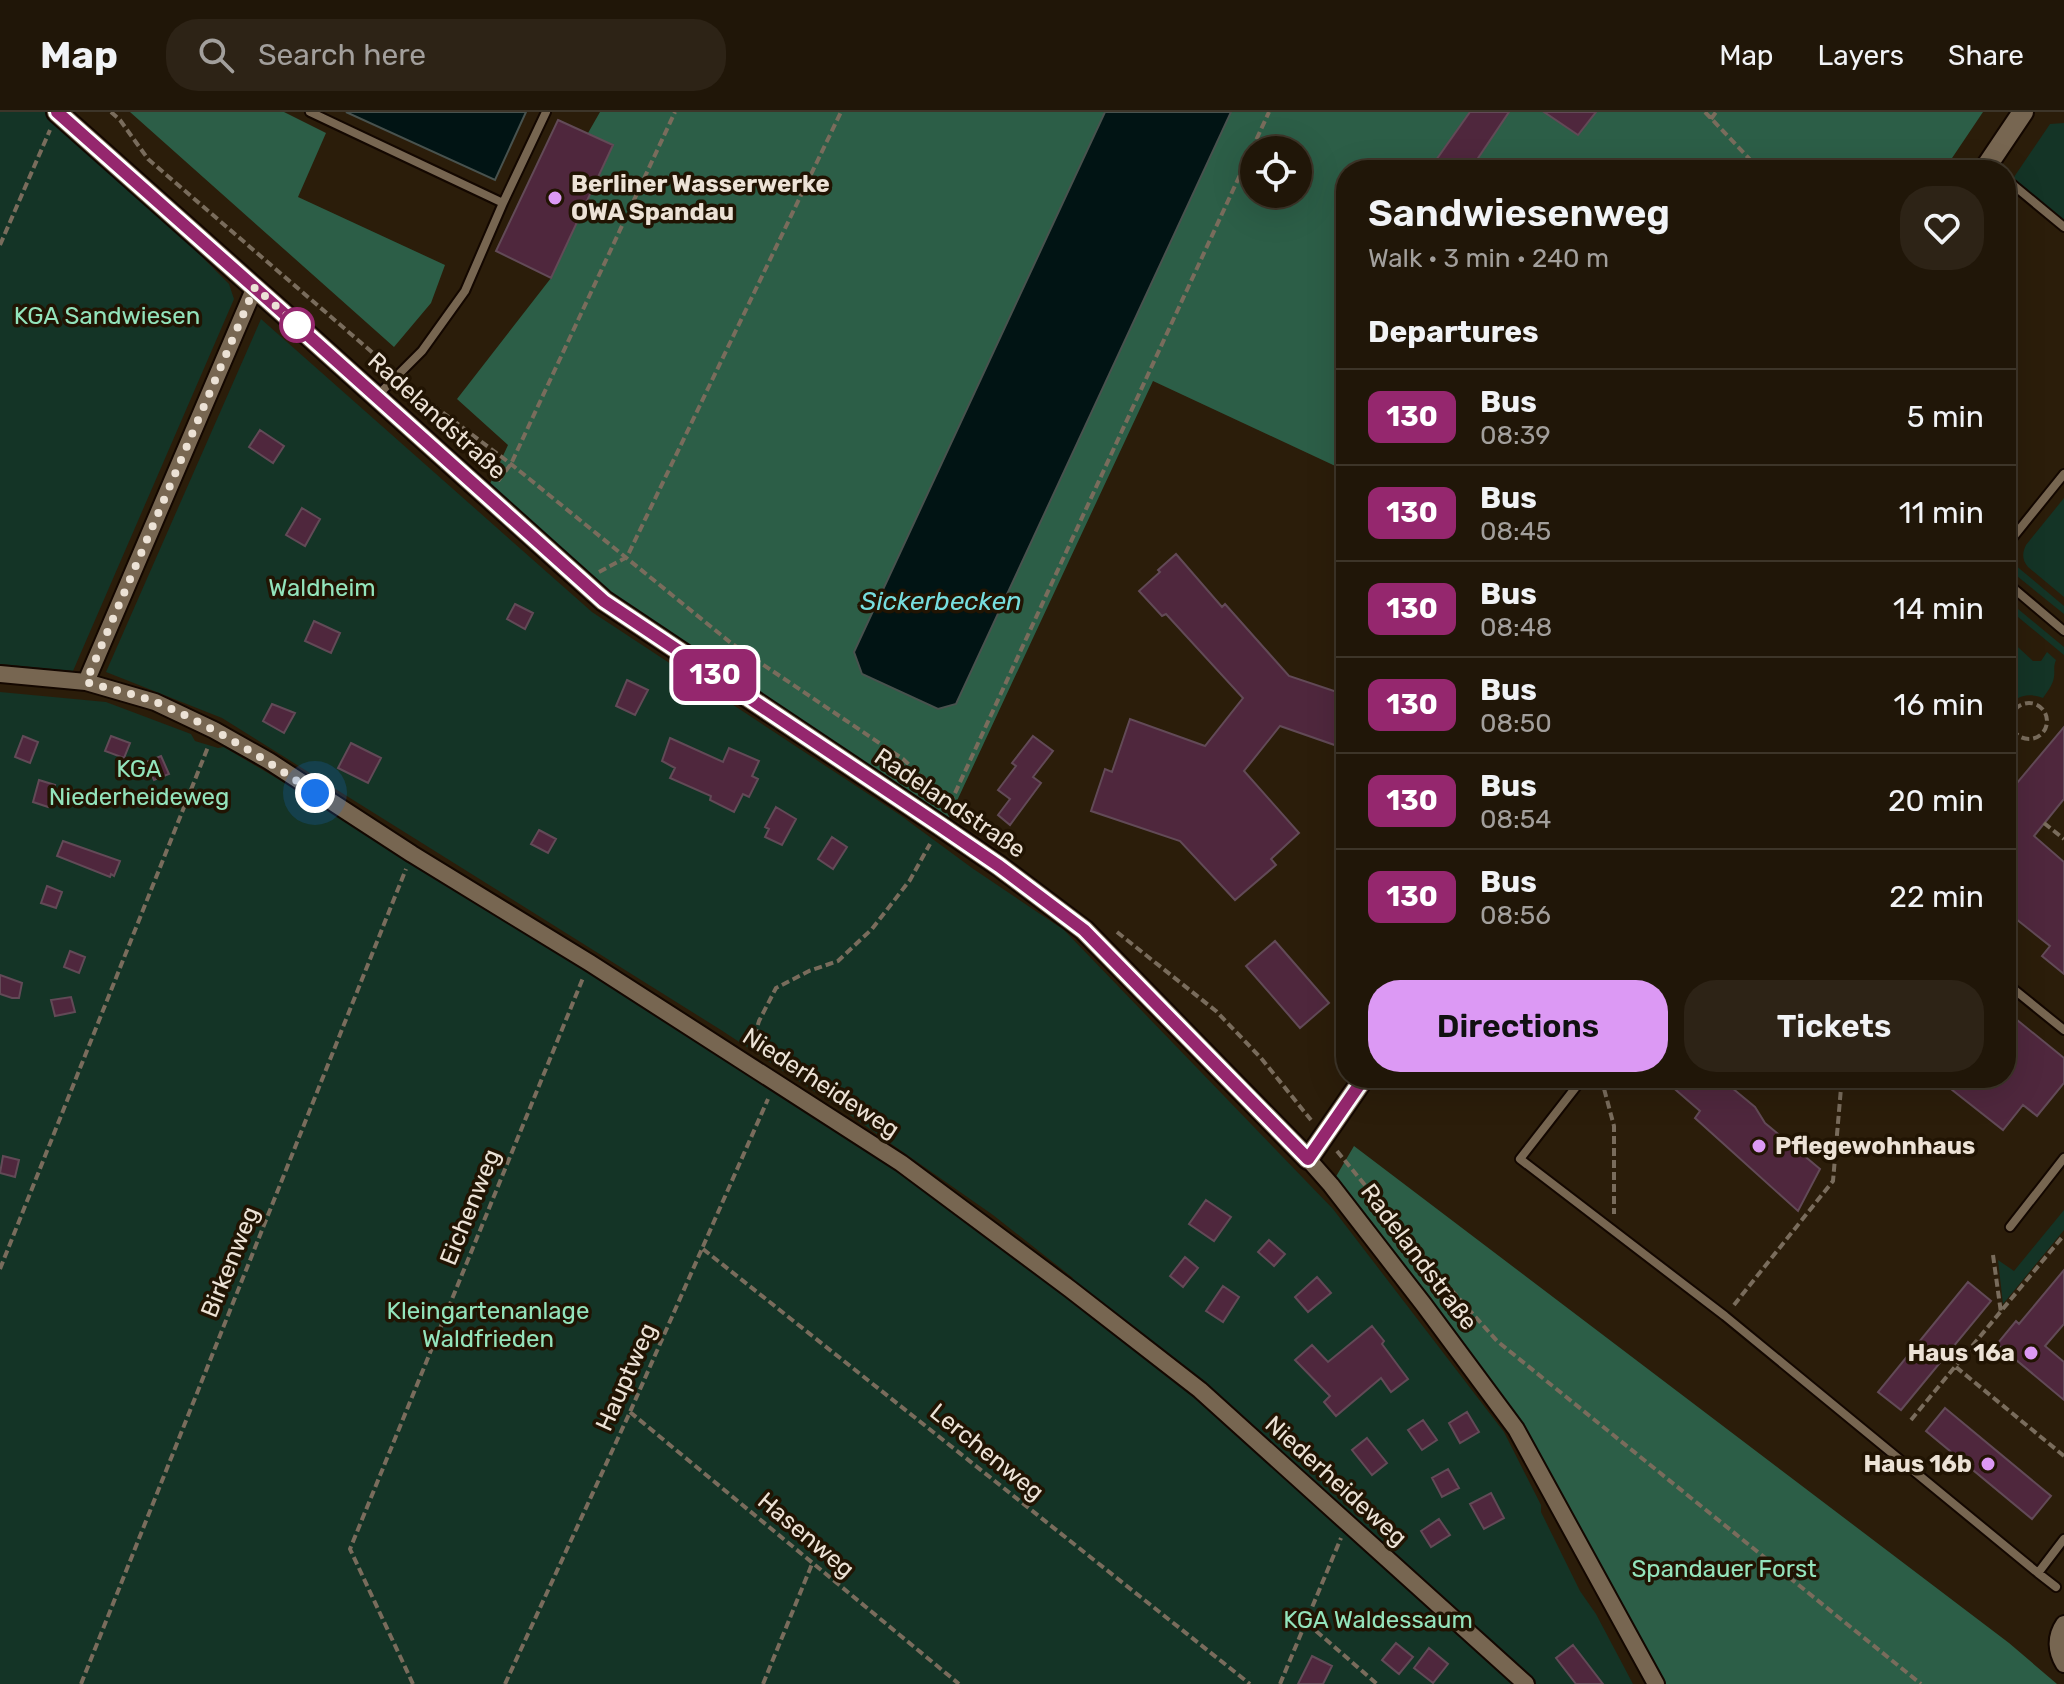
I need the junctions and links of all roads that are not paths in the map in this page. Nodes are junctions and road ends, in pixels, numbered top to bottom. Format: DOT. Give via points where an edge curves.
graph roads {
  1 [pos="310,112"];
  2 [pos="546,112"];
  3 [pos="2023,112"];
  4 [pos="57,113"];
  5 [pos="1994,160"];
  6 [pos="2016,187"];
  7 [pos="503,203"];
  8 [pos="2064,227"];
  9 [pos="255,287"];
  10 [pos="377,396"];
  11 [pos="2064,474"];
  12 [pos="2016,534"];
  13 [pos="2016,590"];
  14 [pos="2064,631"];
  15 [pos="0,674"];
  16 [pos="86,682"];
  17 [pos="2016,991"];
  18 [pos="2064,1030"];
  19 [pos="1357,1088"];
  20 [pos="1575,1088"];
  21 [pos="2064,1158"];
  22 [pos="1308,1159"];
  23 [pos="2010,1227"];
  24 [pos="2064,1539"];
  25 [pos="2038,1573"];
  26 [pos="2056,1587"];
  27 [pos="2064,1624"];
  28 [pos="2064,1664"];
  29 [pos="1526,1684"];
  30 [pos="1656,1684"];
  1 -- 7 [label="lane"];
  2 -- 7 [label="lane"];
  3 -- 5 [label="street"];
  4 -- 9 [label="street, Radelandstraße"];
  6 -- 8 [label="lane"];
  7 -- 10 [label="lane" via="465,291 422,351"];
  9 -- 10 [label="street, Radelandstraße"];
  9 -- 16 [label="street"];
  10 -- 22 [label="street, Radelandstraße" via="604,601 999,866 1084,930"];
  11 -- 12 [label="lane"];
  13 -- 14 [label="lane"];
  15 -- 16 [label="street, Niederheideweg"];
  16 -- 29 [label="street, Niederheideweg" via="155,702 269,761 901,1163 1200,1390"];
  17 -- 18 [label="lane"];
  19 -- 22 [label="street"];
  20 -- 25 [label="lane" via="1520,1159 1725,1316"];
  21 -- 23 [label="lane"];
  22 -- 30 [label="street, Radelandstraße" via="1516,1429"];
  24 -- 25 [label="lane"];
  25 -- 26 [label="lane"];
  27 -- 28 [label="street" via="2057,1643"];
}
